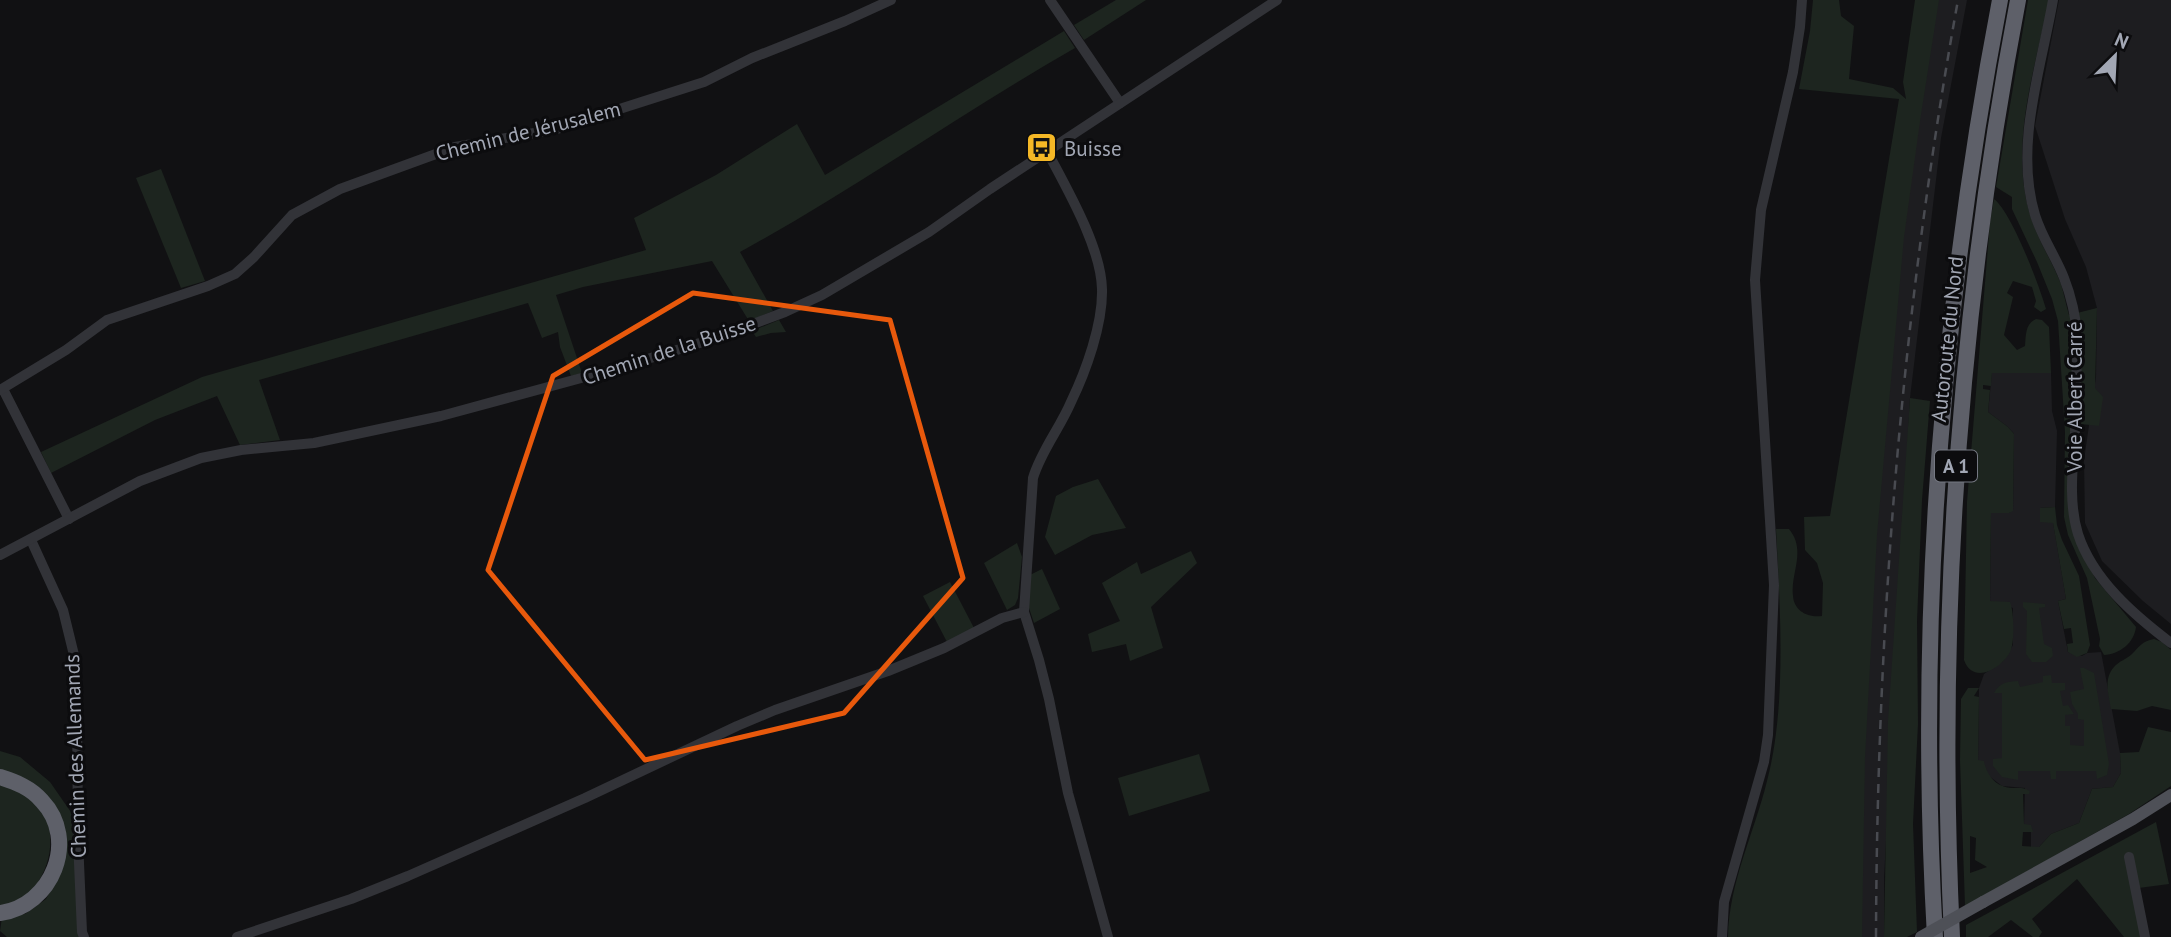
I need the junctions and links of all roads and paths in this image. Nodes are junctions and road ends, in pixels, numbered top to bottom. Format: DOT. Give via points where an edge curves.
graph roads {
  1 [pos="891,0"];
  2 [pos="1049,0"];
  3 [pos="1277,0"];
  4 [pos="1802,0"];
  5 [pos="2000,0"];
  6 [pos="2018,0"];
  7 [pos="2053,0"];
  8 [pos="1120,103"];
  9 [pos="1048,151"];
  10 [pos="1,389"];
  11 [pos="69,519"];
  12 [pos="31,540"];
  13 [pos="0,555"];
  14 [pos="1024,612"];
  15 [pos="2171,643"];
  16 [pos="2,778"];
  17 [pos="2171,794"];
  18 [pos="2171,805"];
  19 [pos="2133,819"];
  20 [pos="2129,857"];
  21 [pos="0,913"];
  22 [pos="84,937"];
  23 [pos="237,937"];
  24 [pos="1108,937"];
  25 [pos="1722,937"];
  26 [pos="1921,937"];
  27 [pos="1935,937"];
  28 [pos="1952,937"];
  29 [pos="2145,937"];
  1 -- 10 [label="street, Chemin de Jérusalem" via="704,82 557,128 455,147 340,189 292,215 235,274 107,320"];
  2 -- 8 [label="street"];
  3 -- 8 [label="street, Chemin de la Buisse"];
  4 -- 25 [label="street" via="1793,72 1761,210 1755,280 1774,585 1768,735 1724,902"];
  5 -- 27 [label="highway, Autoroute du Nord / A 1" via="1966,198 1940,445 1930,655"];
  6 -- 28 [label="highway, Autoroute du Nord / A 1" via="1978,245 1955,482 1947,727"];
  7 -- 15 [label="street, Voie Albert Carré" via="2028,129 2028,184 2076,321 2075,523 2086,551 2120,600"];
  8 -- 9 [label="street, Chemin de la Buisse"];
  9 -- 11 [label="street, Chemin de la Buisse" via="929,232 822,295 716,338 441,416 314,443 201,458 140,481"];
  9 -- 14 [label="street" via="1092,246 1101,303 1073,399 1033,478"];
  10 -- 11 [label="street"];
  11 -- 12 [label="street, Chemin de la Buisse"];
  12 -- 13 [label="street, Chemin de la Buisse"];
  12 -- 22 [label="street, Chemin des Allemands" via="63,610 74,655"];
  14 -- 23 [label="street" via="888,671 737,726 408,876"];
  14 -- 24 [label="street"];
  16 -- 21 [label="highway" via="27,788 44,803 55,823 59,846 47,886 29,903"];
  17 -- 19 [label="main road"];
  18 -- 19 [label="main road"];
  19 -- 26 [label="main road, bridge"];
  20 -- 29 [label="street"];
}
